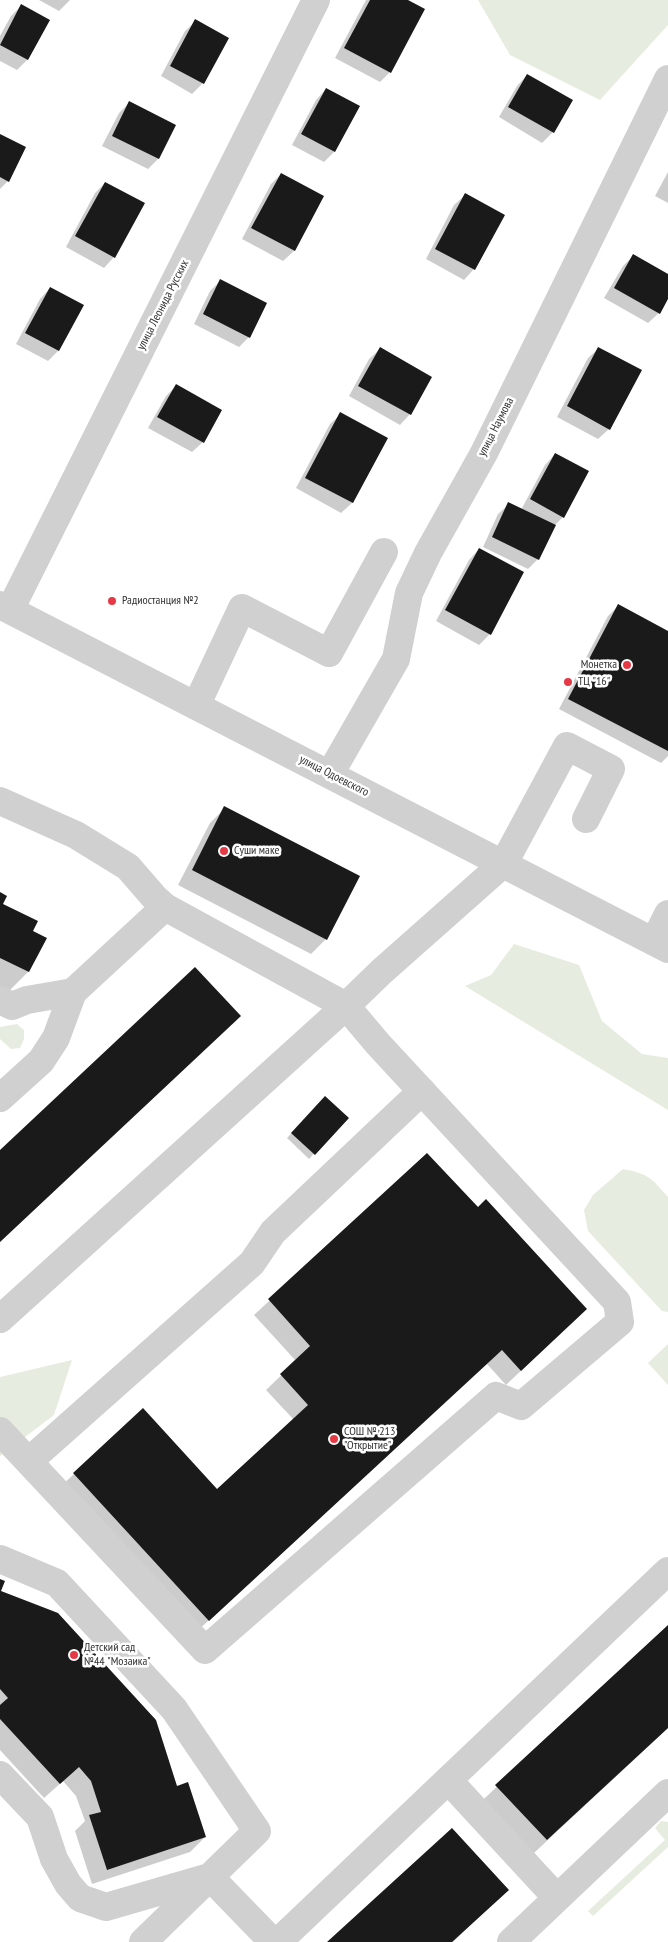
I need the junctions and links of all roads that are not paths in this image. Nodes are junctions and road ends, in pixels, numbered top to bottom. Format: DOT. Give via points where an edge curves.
graph roads {
  1 [pos="316,0"];
  2 [pos="668,79"];
  3 [pos="384,552"];
  4 [pos="5,607"];
  5 [pos="196,706"];
  6 [pos="330,774"];
  7 [pos="0,801"];
  8 [pos="586,819"];
  9 [pos="504,864"];
  10 [pos="165,907"];
  11 [pos="668,914"];
  12 [pos="661,945"];
  13 [pos="74,992"];
  14 [pos="0,1000"];
  15 [pos="346,1006"];
  16 [pos="422,1091"];
  17 [pos="0,1098"];
  18 [pos="0,1319"];
  19 [pos="0,1431"];
  20 [pos="29,1461"];
  21 [pos="0,1559"];
  22 [pos="668,1571"];
  23 [pos="0,1775"];
  24 [pos="448,1780"];
  25 [pos="668,1793"];
  26 [pos="210,1877"];
  27 [pos="557,1898"];
  28 [pos="143,1942"];
  29 [pos="273,1942"];
  30 [pos="278,1942"];
  31 [pos="511,1942"];
  1 -- 4 [label="street, улица Леонида Русских"];
  2 -- 6 [label="street, улица Наумова" via="484,453 428,552 409,593 396,660"];
  3 -- 5 [label="street" via="328,653 242,608"];
  4 -- 5 [label="street, улица Одоевского"];
  5 -- 6 [label="street, улица Одоевского"];
  6 -- 9 [label="street, улица Одоевского"];
  7 -- 10 [label="street" via="76,835 128,867"];
  8 -- 9 [label="street" via="612,769 567,746"];
  9 -- 12 [label="street, улица Одоевского"];
  9 -- 15 [label="street"];
  10 -- 13 [label="street"];
  10 -- 15 [label="street"];
  11 -- 12 [label="street"];
  13 -- 14 [label="street" via="26,1000 12,1006"];
  13 -- 17 [label="street" via="56,1038 41,1061"];
  15 -- 16 [label="street"];
  15 -- 18 [label="street"];
  16 -- 20 [label="street" via="273,1232 252,1263"];
  16 -- 20 [label="street" via="617,1302 620,1322 521,1406 496,1396 205,1650"];
  19 -- 20 [label="street"];
  21 -- 26 [label="street" via="57,1583 174,1709 257,1831"];
  22 -- 24 [label="street"];
  23 -- 26 [label="street" via="40,1817 54,1859 80,1898 106,1907"];
  24 -- 27 [label="street"];
  24 -- 30 [label="street"];
  25 -- 27 [label="street"];
  26 -- 28 [label="street"];
  26 -- 29 [label="street"];
  27 -- 31 [label="street"];
}
